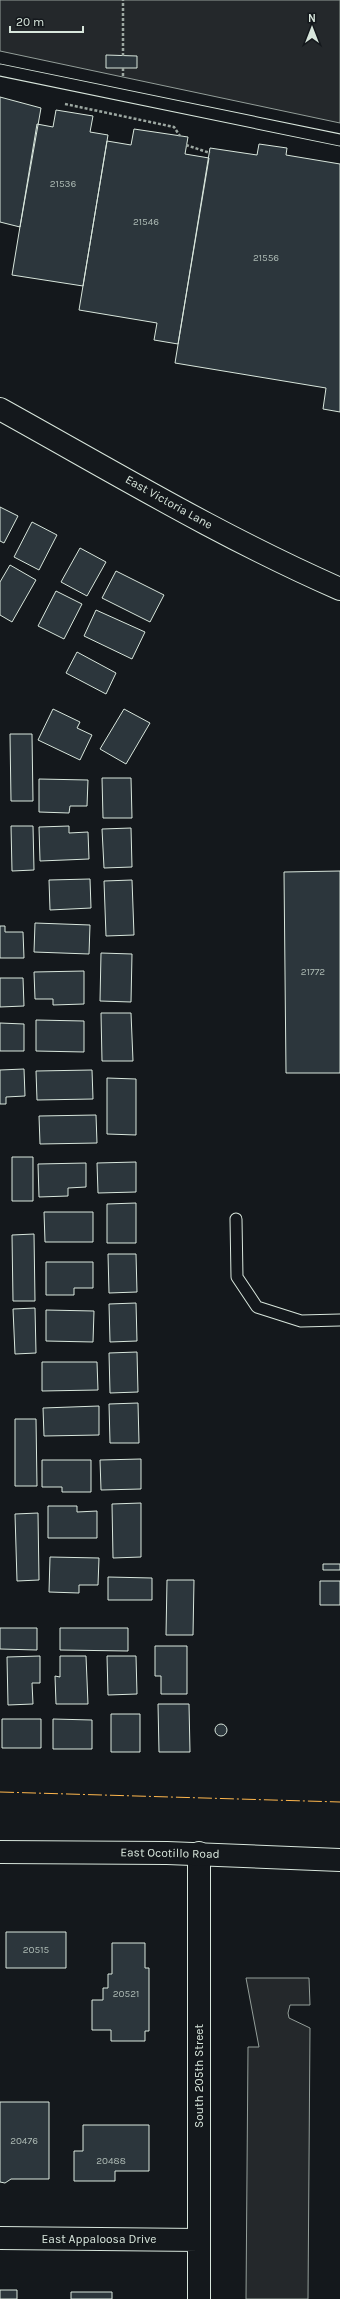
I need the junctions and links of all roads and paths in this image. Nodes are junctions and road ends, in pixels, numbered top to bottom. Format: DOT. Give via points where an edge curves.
graph roads {
  1 [pos="123,0"];
  2 [pos="123,56"];
  3 [pos="123,68"];
  4 [pos="0,70"];
  5 [pos="123,77"];
  6 [pos="58,102"];
  7 [pos="180,136"];
  8 [pos="340,140"];
  9 [pos="186,145"];
  10 [pos="210,153"];
  11 [pos="0,409"];
  12 [pos="340,589"];
  13 [pos="236,1219"];
  14 [pos="340,1320"];
  15 [pos="0,1852"];
  16 [pos="199,1853"];
  17 [pos="340,1860"];
  18 [pos="0,2238"];
  19 [pos="198,2240"];
  20 [pos="199,2299"];
  1 -- 2 [label="path"];
  3 -- 5 [label="path"];
  4 -- 8 [label="lane"];
  6 -- 7 [label="path" via="174,127"];
  9 -- 10 [label="path"];
  11 -- 12 [label="street, East Victoria Lane" via="206,522 303,573"];
  13 -- 14 [label="lane" via="237,1277 257,1307 301,1320"];
  15 -- 16 [label="street, East Ocotillo Road"];
  16 -- 17 [label="street, East Ocotillo Road"];
  16 -- 19 [label="street, South 205th Street"];
  18 -- 19 [label="street, East Appaloosa Drive"];
  19 -- 20 [label="street, South 205th Street"];
}
